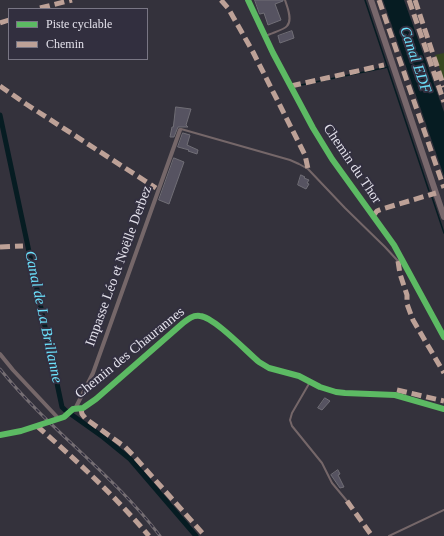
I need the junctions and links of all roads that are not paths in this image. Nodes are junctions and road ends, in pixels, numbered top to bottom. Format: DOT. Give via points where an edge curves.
graph roads {
  1 [pos="248,0"];
  2 [pos="284,0"];
  3 [pos="371,0"];
  4 [pos="265,36"];
  5 [pos="180,130"];
  6 [pos="444,217"];
  7 [pos="404,263"];
  8 [pos="444,337"];
  9 [pos="0,354"];
  10 [pos="310,382"];
  11 [pos="76,409"];
  12 [pos="444,409"];
  13 [pos="58,419"];
  14 [pos="0,435"];
  15 [pos="347,501"];
  16 [pos="444,510"];
  17 [pos="389,536"];
  1 -- 4 [label="street, Chemin du Thor"];
  2 -- 4 [label="lane" via="289,13 288,24"];
  3 -- 6 [label="main road"];
  4 -- 7 [label="street, Chemin du Thor" via="322,144"];
  5 -- 7 [label="lane" via="290,160 308,169 396,259"];
  5 -- 11 [label="street, Impasse Léo et Noëlle Derbez" via="93,373"];
  7 -- 8 [label="street, Chemin du Thor"];
  9 -- 13 [label="street"];
  10 -- 11 [label="street, Chemin des Chaurannes" via="265,366 212,321 203,316 196,316 183,322 90,403"];
  10 -- 12 [label="street, Chemin des Chaurannes" via="336,392 395,394"];
  10 -- 15 [label="lane" via="292,413 291,422"];
  11 -- 13 [label="street, Chemin des Chaurannes"];
  13 -- 14 [label="street, Chemin des Chaurannes"];
  16 -- 17 [label="lane"];
}
